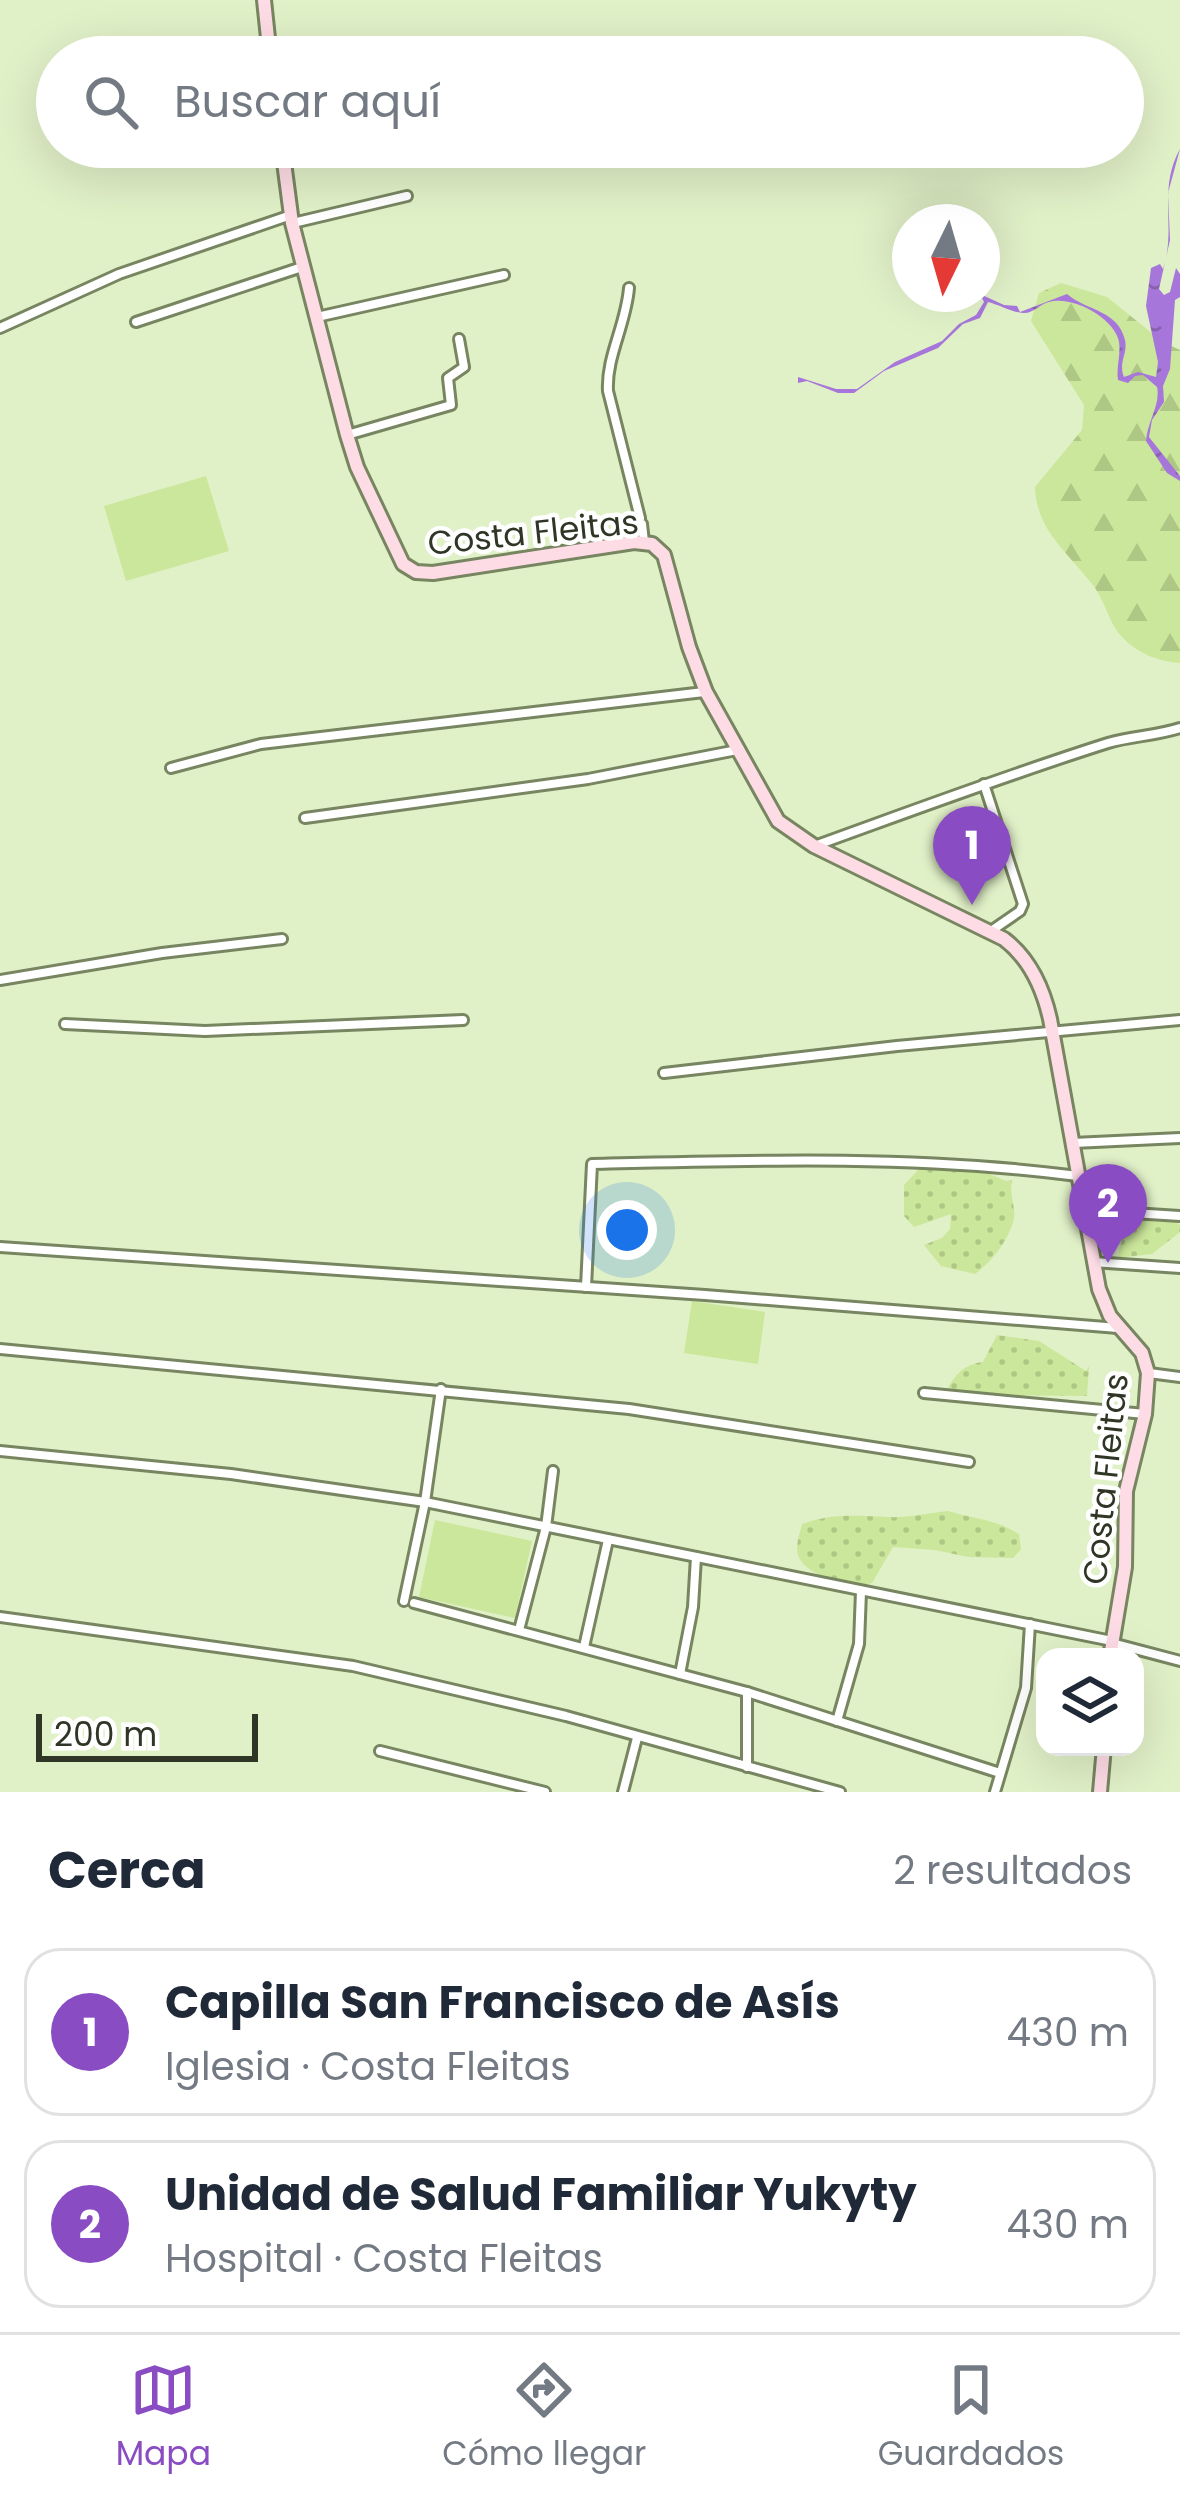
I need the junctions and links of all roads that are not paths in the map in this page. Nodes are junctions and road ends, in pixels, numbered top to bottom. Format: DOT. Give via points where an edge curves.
graph roads {
  1 [pos="264,0"];
  2 [pos="268,36"];
  3 [pos="285,168"];
  4 [pos="407,196"];
  5 [pos="291,219"];
  6 [pos="302,267"];
  7 [pos="504,275"];
  8 [pos="629,288"];
  9 [pos="316,317"];
  10 [pos="136,322"];
  11 [pos="0,328"];
  12 [pos="459,339"];
  13 [pos="347,435"];
  14 [pos="644,542"];
  15 [pos="706,692"];
  16 [pos="1180,728"];
  17 [pos="737,750"];
  18 [pos="171,769"];
  19 [pos="983,784"];
  20 [pos="305,818"];
  21 [pos="814,846"];
  22 [pos="991,931"];
  23 [pos="282,939"];
  24 [pos="0,980"];
  25 [pos="463,1020"];
  26 [pos="1180,1020"];
  27 [pos="65,1024"];
  28 [pos="1052,1032"];
  29 [pos="664,1073"];
  30 [pos="1180,1138"];
  31 [pos="1073,1144"];
  32 [pos="1078,1176"];
  33 [pos="1084,1210"];
  34 [pos="1180,1216"];
  35 [pos="0,1247"];
  36 [pos="1094,1262"];
  37 [pos="1180,1268"];
  38 [pos="586,1287"];
  39 [pos="1120,1328"];
  40 [pos="0,1349"];
  41 [pos="1148,1373"];
  42 [pos="1180,1377"];
  43 [pos="440,1389"];
  44 [pos="924,1393"];
  45 [pos="1144,1414"];
  46 [pos="0,1451"];
  47 [pos="968,1462"];
  48 [pos="554,1471"];
  49 [pos="425,1502"];
  50 [pos="546,1527"];
  51 [pos="608,1540"];
  52 [pos="696,1557"];
  53 [pos="861,1591"];
  54 [pos="0,1617"];
  55 [pos="1030,1624"];
  56 [pos="519,1630"];
  57 [pos="584,1647"];
  58 [pos="1111,1647"];
  59 [pos="1180,1661"];
  60 [pos="680,1674"];
  61 [pos="746,1692"];
  62 [pos="838,1721"];
  63 [pos="637,1738"];
  64 [pos="380,1751"];
  65 [pos="1103,1756"];
  66 [pos="747,1767"];
  67 [pos="1000,1773"];
  68 [pos="545,1792"];
  69 [pos="623,1792"];
  70 [pos="840,1792"];
  71 [pos="995,1792"];
  72 [pos="1100,1792"];
  1 -- 2 [label="main road"];
  3 -- 5 [label="main road, Costa Fleitas"];
  4 -- 5 [label="street"];
  5 -- 6 [label="main road, Costa Fleitas"];
  5 -- 11 [label="street" via="119,274"];
  6 -- 9 [label="main road, Costa Fleitas"];
  6 -- 10 [label="street"];
  7 -- 9 [label="street"];
  8 -- 14 [label="street" via="608,392"];
  9 -- 13 [label="main road, Costa Fleitas"];
  12 -- 13 [label="street" via="464,368 448,378 451,405"];
  13 -- 14 [label="main road, Costa Fleitas" via="398,554 416,572"];
  14 -- 15 [label="main road, Costa Fleitas" via="664,555"];
  15 -- 17 [label="main road, Costa Fleitas"];
  15 -- 18 [label="street" via="261,744"];
  16 -- 19 [label="street"];
  17 -- 20 [label="street"];
  17 -- 21 [label="main road, Costa Fleitas" via="778,821"];
  19 -- 21 [label="street"];
  19 -- 22 [label="street" via="1023,904"];
  21 -- 22 [label="main road, Costa Fleitas"];
  22 -- 28 [label="main road, Costa Fleitas" via="1026,963"];
  23 -- 24 [label="street"];
  25 -- 27 [label="street" via="206,1031"];
  26 -- 28 [label="street"];
  28 -- 29 [label="street"];
  28 -- 31 [label="main road, Costa Fleitas"];
  30 -- 31 [label="street"];
  31 -- 32 [label="main road, Costa Fleitas"];
  32 -- 33 [label="main road, Costa Fleitas"];
  32 -- 38 [label="street" via="1006,1166 761,1159 592,1164"];
  33 -- 34 [label="street"];
  33 -- 36 [label="main road, Costa Fleitas"];
  35 -- 38 [label="street"];
  36 -- 37 [label="street"];
  36 -- 39 [label="main road, Costa Fleitas"];
  38 -- 39 [label="street"];
  39 -- 41 [label="main road, Costa Fleitas"];
  40 -- 43 [label="street"];
  41 -- 42 [label="street"];
  41 -- 45 [label="main road, Costa Fleitas"];
  43 -- 47 [label="street" via="629,1409"];
  43 -- 49 [label="street"];
  44 -- 45 [label="street"];
  45 -- 58 [label="main road, Costa Fleitas" via="1126,1491 1125,1567"];
  46 -- 49 [label="street"];
  48 -- 50 [label="street"];
  49 -- 50 [label="street"];
  49 -- 56 [label="street" via="409,1602"];
  50 -- 51 [label="street"];
  50 -- 56 [label="street"];
  51 -- 52 [label="street"];
  51 -- 57 [label="street"];
  52 -- 53 [label="street"];
  52 -- 60 [label="street"];
  53 -- 55 [label="street"];
  53 -- 62 [label="street" via="859,1644"];
  54 -- 63 [label="street" via="353,1666"];
  55 -- 58 [label="street"];
  55 -- 67 [label="street" via="1027,1688"];
  56 -- 57 [label="street"];
  57 -- 60 [label="street"];
  58 -- 59 [label="street"];
  60 -- 61 [label="street"];
  61 -- 62 [label="street"];
  61 -- 66 [label="street"];
  62 -- 67 [label="street"];
  63 -- 66 [label="street"];
  63 -- 69 [label="street"];
  64 -- 68 [label="street"];
  65 -- 72 [label="main road"];
  66 -- 70 [label="street"];
  67 -- 71 [label="street"];
}
